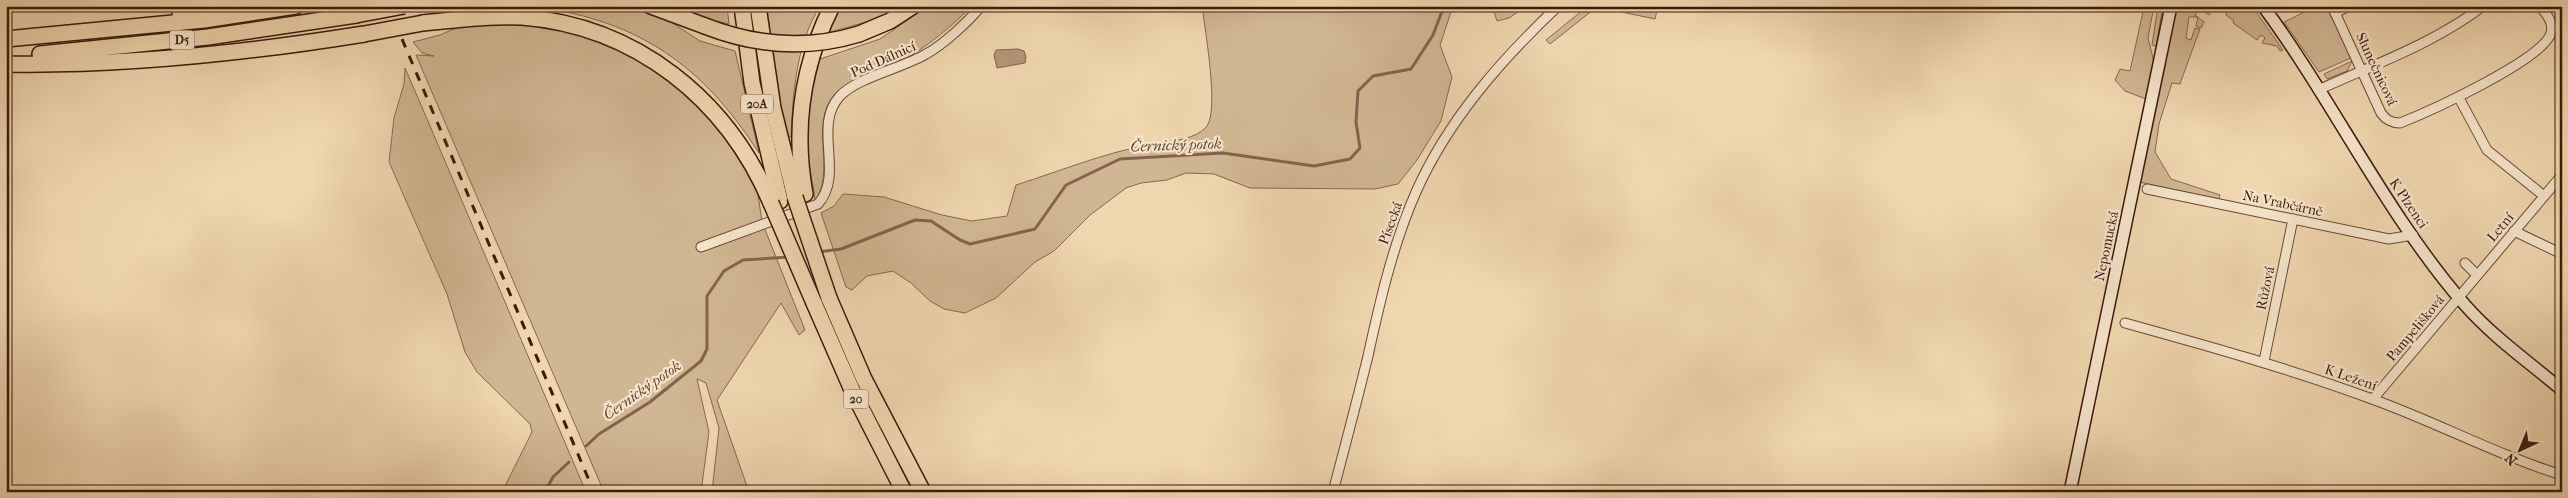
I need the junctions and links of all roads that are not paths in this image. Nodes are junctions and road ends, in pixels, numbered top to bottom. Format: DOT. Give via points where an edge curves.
graph roads {
  1 [pos="215,6"];
  2 [pos="296,6"];
  3 [pos="404,6"];
  4 [pos="494,6"];
  5 [pos="651,6"];
  6 [pos="742,6"];
  7 [pos="758,6"];
  8 [pos="832,6"];
  9 [pos="913,6"];
  10 [pos="981,6"];
  11 [pos="1558,6"];
  12 [pos="2171,6"];
  13 [pos="2263,6"];
  14 [pos="2349,6"];
  15 [pos="2483,6"];
  16 [pos="2540,6"];
  17 [pos="2334,10"];
  18 [pos="423,23"];
  19 [pos="103,30"];
  20 [pos="6,40"];
  21 [pos="6,57"];
  22 [pos="6,64"];
  23 [pos="2362,70"];
  24 [pos="2318,90"];
  25 [pos="2459,98"];
  26 [pos="2562,176"];
  27 [pos="2147,189"];
  28 [pos="800,195"];
  29 [pos="2544,196"];
  30 [pos="775,202"];
  31 [pos="2293,219"];
  32 [pos="2514,231"];
  33 [pos="2413,235"];
  34 [pos="701,247"];
  35 [pos="2562,254"];
  36 [pos="2465,263"];
  37 [pos="2477,275"];
  38 [pos="2458,296"];
  39 [pos="2125,323"];
  40 [pos="2264,361"];
  41 [pos="2562,390"];
  42 [pos="2373,399"];
  43 [pos="2562,474"];
  44 [pos="904,492"];
  45 [pos="923,492"];
  46 [pos="1333,492"];
  47 [pos="2070,492"];
  1 -- 19 [label="highway"];
  2 -- 19 [label="highway, D5"];
  3 -- 21 [label="highway, D5, bridge" via="208,37"];
  4 -- 18 [label="highway"];
  5 -- 9 [label="highway, bridge" via="750,40 790,45 821,43 859,34 890,21"];
  6 -- 30 [label="highway, 20A" via="752,82"];
  7 -- 28 [label="highway" via="773,108"];
  8 -- 28 [label="highway" via="811,58 802,94"];
  10 -- 34 [label="street, Pod Dálnicí" via="927,54 841,95 828,120 830,173 825,197 818,204"];
  11 -- 46 [label="street, Písecká" via="1480,88 1443,141 1416,192 1394,253"];
  12 -- 47 [label="street, Nepomucká"];
  13 -- 24 [label="street, K Plzenci"];
  14 -- 17 [label="street"];
  15 -- 23 [label="street" via="2452,27"];
  16 -- 25 [label="street, Slunečnicová" via="2552,25 2548,39 2513,66"];
  17 -- 23 [label="street, Slunečnicová"];
  18 -- 22 [label="highway, bridge" via="279,48 151,61"];
  18 -- 30 [label="highway" via="486,17 538,19 586,29 633,48 680,78 709,104 746,154"];
  19 -- 20 [label="highway, D5"];
  23 -- 24 [label="street"];
  23 -- 25 [label="street, Slunečnicová" via="2385,118 2395,123"];
  24 -- 33 [label="street, K Plzenci"];
  25 -- 29 [label="street" via="2487,150"];
  26 -- 29 [label="street, Letní"];
  27 -- 31 [label="street, Na Vrabčárně"];
  28 -- 45 [label="highway, 20, bridge" via="829,298 864,379"];
  29 -- 32 [label="street, Letní"];
  30 -- 44 [label="highway, 20, bridge" via="852,390"];
  31 -- 33 [label="street, Na Vrabčárně" via="2389,239"];
  31 -- 40 [label="street, Růžová"];
  32 -- 35 [label="street"];
  32 -- 37 [label="street, Letní"];
  33 -- 38 [label="street, K Plzenci"];
  36 -- 37 [label="street"];
  37 -- 38 [label="street, Letní"];
  38 -- 41 [label="street, K Plzenci" via="2488,327"];
  38 -- 42 [label="street, Pampelišková"];
  39 -- 40 [label="street, K Ležení"];
  40 -- 42 [label="street, K Ležení"];
  42 -- 43 [label="street, K Ležení" via="2525,463"];
}
